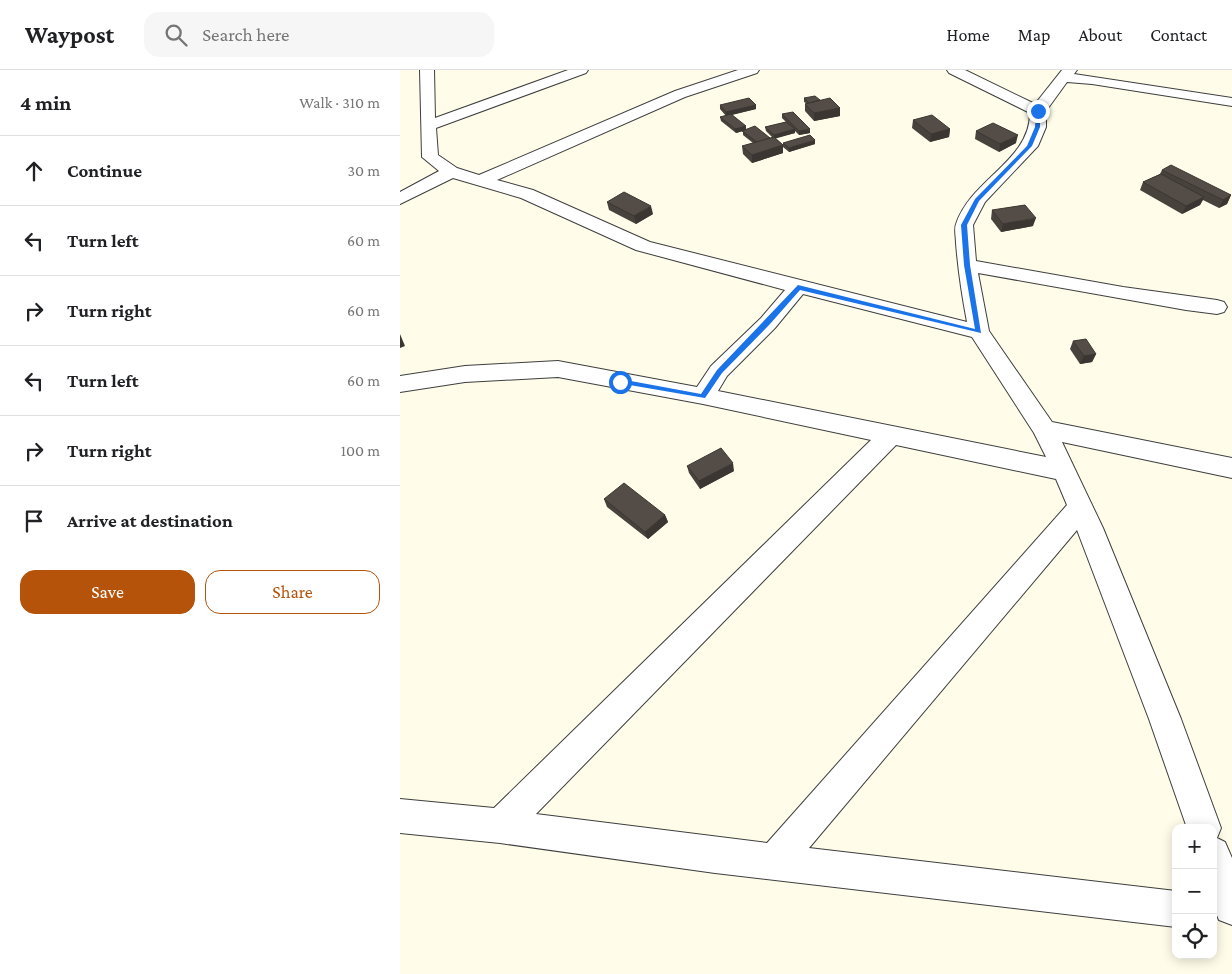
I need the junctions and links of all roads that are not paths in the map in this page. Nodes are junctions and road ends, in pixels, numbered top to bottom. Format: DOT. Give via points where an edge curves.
graph roads {
  1 [pos="427,70"];
  2 [pos="580,70"];
  3 [pos="752,70"];
  4 [pos="954,70"];
  5 [pos="1067,74"];
  6 [pos="1232,102"];
  7 [pos="1038,111"];
  8 [pos="428,126"];
  9 [pos="451,172"];
  10 [pos="482,180"];
  11 [pos="400,199"];
  12 [pos="967,265"];
  13 [pos="798,287"];
  14 [pos="1216,307"];
  15 [pos="979,332"];
  16 [pos="400,384"];
  17 [pos="703,396"];
  18 [pos="1044,429"];
  19 [pos="891,435"];
  20 [pos="1232,468"];
  21 [pos="1065,471"];
  22 [pos="1081,506"];
  23 [pos="400,816"];
  24 [pos="1203,824"];
  25 [pos="500,826"];
  26 [pos="775,861"];
  27 [pos="1217,865"];
  28 [pos="1232,907"];
  29 [pos="1172,909"];
  30 [pos="1217,914"];
  31 [pos="1232,916"];
  1 -- 8 [label="street"];
  2 -- 8 [label="street"];
  3 -- 10 [label="street" via="680,94"];
  4 -- 7 [label="street"];
  5 -- 6 [label="street"];
  5 -- 7 [label="street" via="1048,94"];
  7 -- 12 [label="street" via="1038,127 1030,146 977,200 964,225"];
  8 -- 9 [label="street" via="430,157"];
  9 -- 10 [label="street"];
  9 -- 11 [label="street"];
  10 -- 13 [label="street" via="527,194 643,246"];
  12 -- 14 [label="street" via="1165,301"];
  12 -- 15 [label="street"];
  13 -- 15 [label="street"];
  13 -- 17 [label="street" via="768,323 719,371"];
  15 -- 18 [label="street"];
  16 -- 17 [label="street" via="465,374 558,369"];
  17 -- 19 [label="street"];
  18 -- 20 [label="street"];
  18 -- 21 [label="street"];
  19 -- 21 [label="street"];
  19 -- 25 [label="street"];
  21 -- 22 [label="street"];
  22 -- 24 [label="street" via="1166,719"];
  22 -- 26 [label="street"];
  23 -- 25 [label="street"];
  25 -- 26 [label="street"];
  26 -- 29 [label="street"];
  27 -- 28 [label="street"];
  30 -- 31 [label="street"];
}
